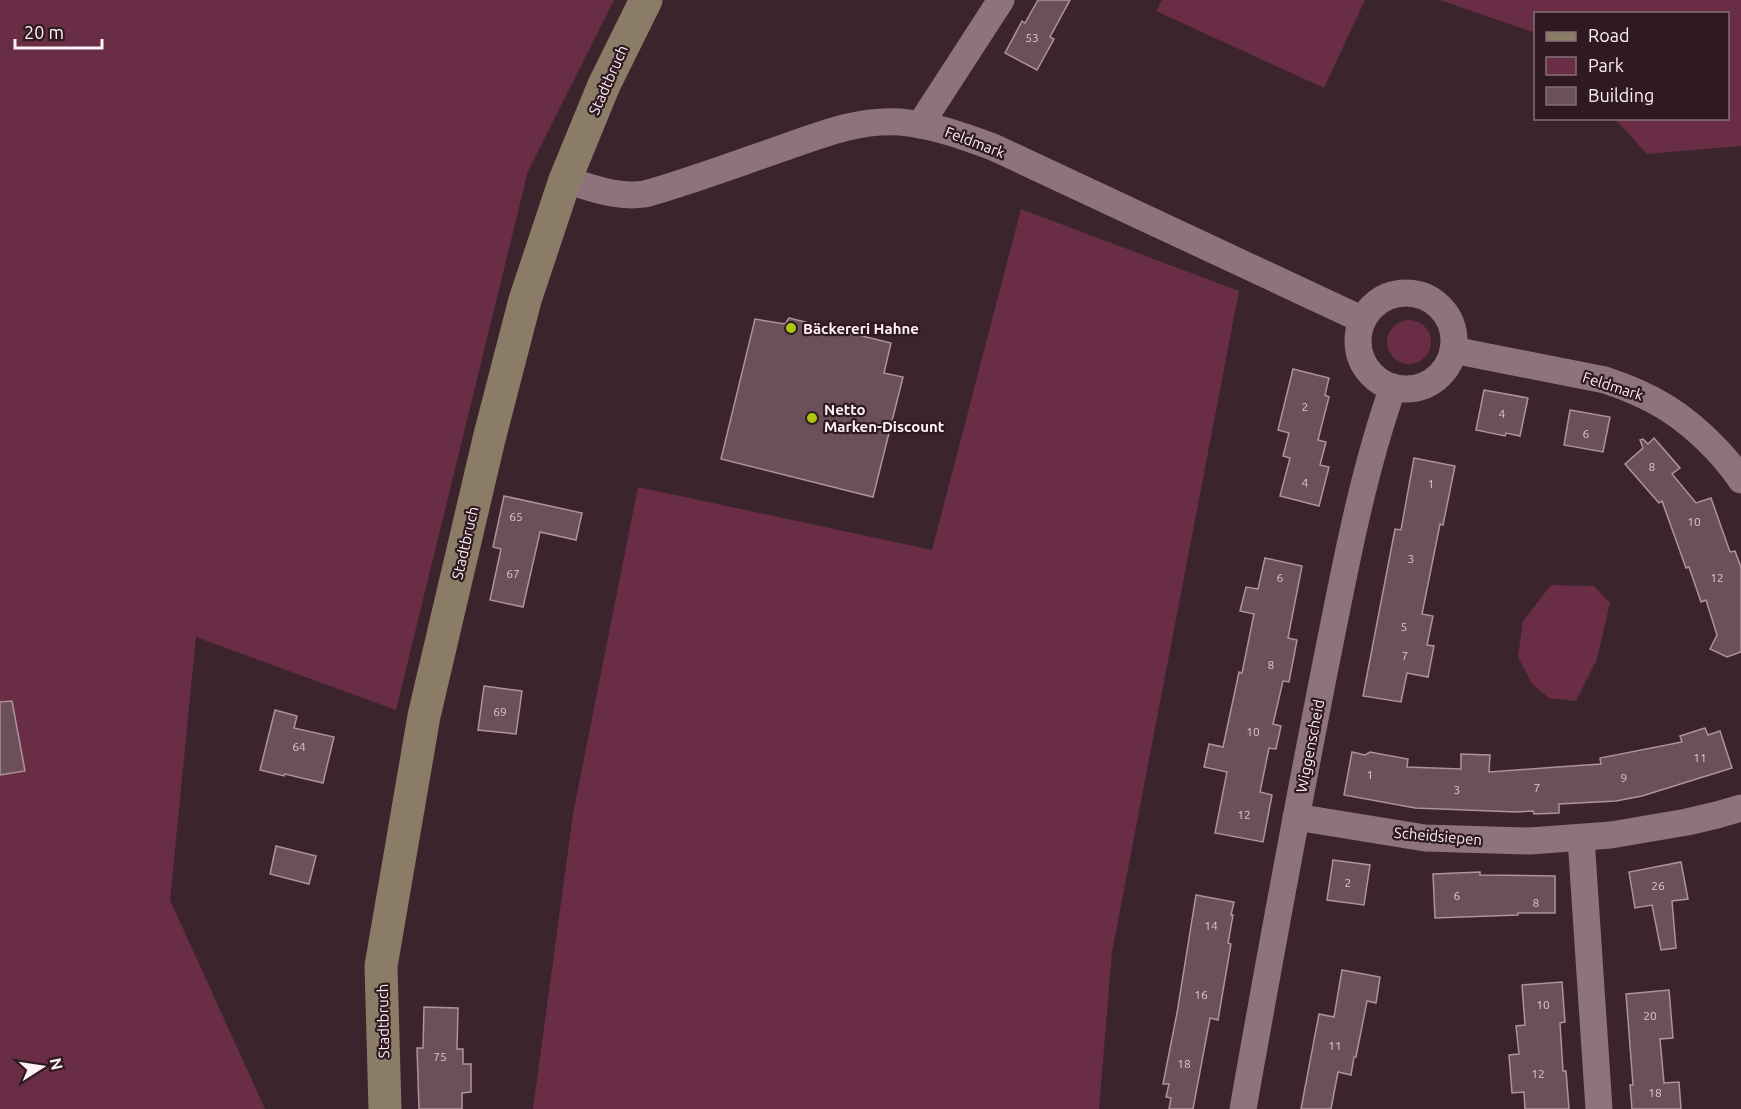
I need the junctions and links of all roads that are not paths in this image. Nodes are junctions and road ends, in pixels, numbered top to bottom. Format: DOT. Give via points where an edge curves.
graph roads {
  1 [pos="646,0"];
  2 [pos="1001,0"];
  3 [pos="920,125"];
  4 [pos="565,180"];
  5 [pos="1363,320"];
  6 [pos="1453,350"];
  7 [pos="1393,387"];
  8 [pos="1741,480"];
  9 [pos="1741,808"];
  10 [pos="1296,817"];
  11 [pos="1581,838"];
  12 [pos="385,1109"];
  13 [pos="1243,1109"];
  14 [pos="1599,1109"];
  1 -- 4 [label="street, Stadtbruch" via="604,85"];
  2 -- 3 [label="street"];
  3 -- 4 [label="street, Feldmark" via="876,122 840,129 645,194 617,195"];
  3 -- 5 [label="street, Feldmark" via="944,129 993,147"];
  4 -- 12 [label="street, Stadtbruch" via="525,300 424,716 381,966"];
  5 -- 6 [label="street" via="1385,297 1417,294 1442,308 1454,335"];
  5 -- 7 [label="street" via="1358,336 1366,368"];
  6 -- 7 [label="street" via="1438,377 1409,389"];
  6 -- 8 [label="street, Feldmark" via="1605,380 1653,399 1698,430"];
  7 -- 10 [label="street, Wiggenscheid" via="1367,471"];
  9 -- 11 [label="street, Scheidsiepen" via="1687,822"];
  10 -- 11 [label="street, Scheidsiepen" via="1425,838"];
  10 -- 13 [label="street, Wiggenscheid"];
  11 -- 14 [label="street"];
}
